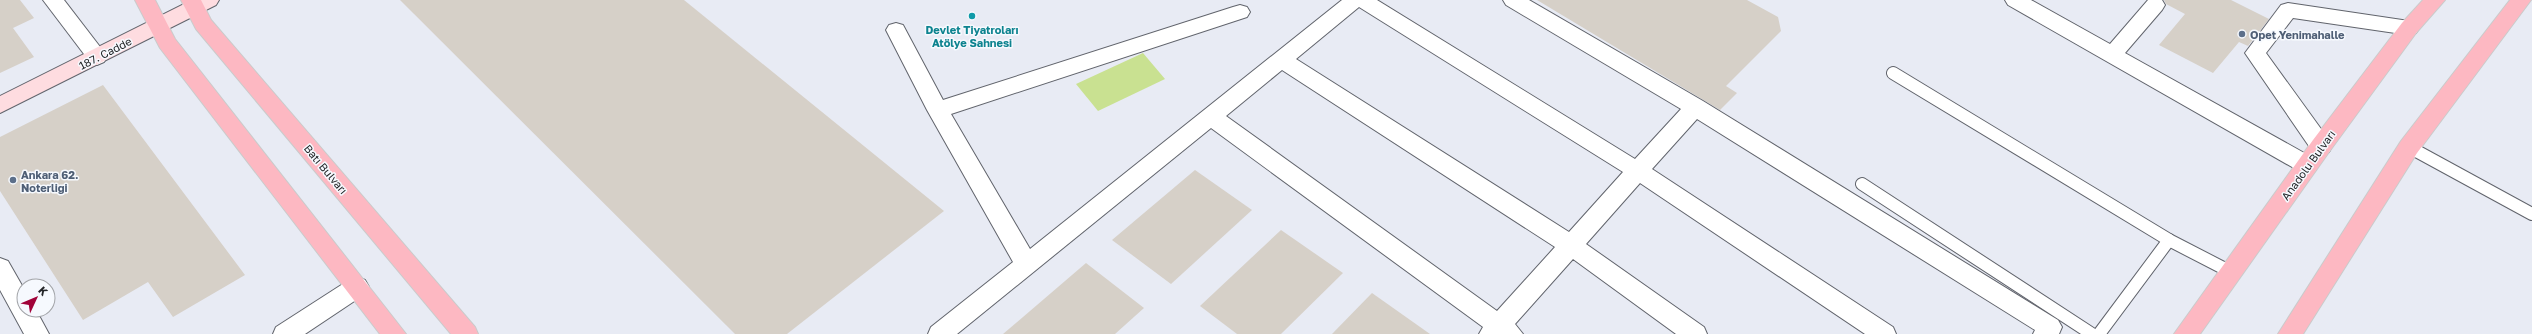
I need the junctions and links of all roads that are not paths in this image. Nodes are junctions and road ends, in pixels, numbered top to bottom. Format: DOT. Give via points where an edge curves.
graph roads {
  1 [pos="53,0"];
  2 [pos="145,0"];
  3 [pos="1513,0"];
  4 [pos="2015,0"];
  5 [pos="2435,0"];
  6 [pos="2521,0"];
  7 [pos="1352,1"];
  8 [pos="198,2"];
  9 [pos="2155,5"];
  10 [pos="1240,12"];
  11 [pos="158,26"];
  12 [pos="2409,28"];
  13 [pos="896,30"];
  14 [pos="2112,54"];
  15 [pos="97,57"];
  16 [pos="1280,59"];
  17 [pos="1893,73"];
  18 [pos="0,105"];
  19 [pos="1695,107"];
  20 [pos="938,110"];
  21 [pos="1212,117"];
  22 [pos="2321,146"];
  23 [pos="2408,147"];
  24 [pos="2307,165"];
  25 [pos="1638,171"];
  26 [pos="1862,184"];
  27 [pos="2532,214"];
  28 [pos="2169,240"];
  29 [pos="1570,246"];
  30 [pos="1027,264"];
  31 [pos="0,268"];
  32 [pos="2231,272"];
  33 [pos="357,287"];
  34 [pos="1500,331"];
  35 [pos="37,334"];
  36 [pos="285,334"];
  37 [pos="394,334"];
  38 [pos="466,334"];
  39 [pos="940,334"];
  40 [pos="1695,334"];
  41 [pos="1884,334"];
  42 [pos="2045,334"];
  43 [pos="2092,334"];
  44 [pos="2099,334"];
  45 [pos="2186,334"];
  46 [pos="2290,334"];
  1 -- 15 [label="street"];
  2 -- 11 [label="main road"];
  3 -- 19 [label="street"];
  4 -- 14 [label="street"];
  5 -- 12 [label="main road, Anadolu Bulvarı"];
  6 -- 23 [label="main road"];
  7 -- 16 [label="street"];
  7 -- 25 [label="street"];
  8 -- 11 [label="main road, 187. Cadde"];
  8 -- 38 [label="main road, Batı Bulvarı" via="203,24"];
  9 -- 14 [label="street"];
  10 -- 20 [label="street"];
  11 -- 15 [label="main road, 187. Cadde"];
  11 -- 33 [label="main road" via="167,43"];
  12 -- 22 [label="main road, Anadolu Bulvarı"];
  12 -- 22 [label="street" via="2288,10 2255,52"];
  13 -- 20 [label="street"];
  14 -- 24 [label="street"];
  15 -- 18 [label="main road, 187. Cadde"];
  16 -- 21 [label="street"];
  16 -- 29 [label="street"];
  17 -- 28 [label="lane"];
  19 -- 25 [label="street"];
  19 -- 42 [label="street" via="2050,327"];
  20 -- 30 [label="street"];
  21 -- 30 [label="street"];
  21 -- 34 [label="street"];
  22 -- 24 [label="main road, Anadolu Bulvarı"];
  23 -- 27 [label="lane"];
  23 -- 46 [label="main road"];
  24 -- 32 [label="main road, Anadolu Bulvarı"];
  25 -- 29 [label="street"];
  25 -- 41 [label="street"];
  26 -- 43 [label="lane"];
  28 -- 32 [label="lane"];
  28 -- 44 [label="lane"];
  29 -- 34 [label="street"];
  29 -- 40 [label="street"];
  30 -- 39 [label="street"];
  31 -- 35 [label="street"];
  32 -- 45 [label="main road, Anadolu Bulvarı"];
  33 -- 36 [label="street"];
  33 -- 37 [label="main road"];
}
